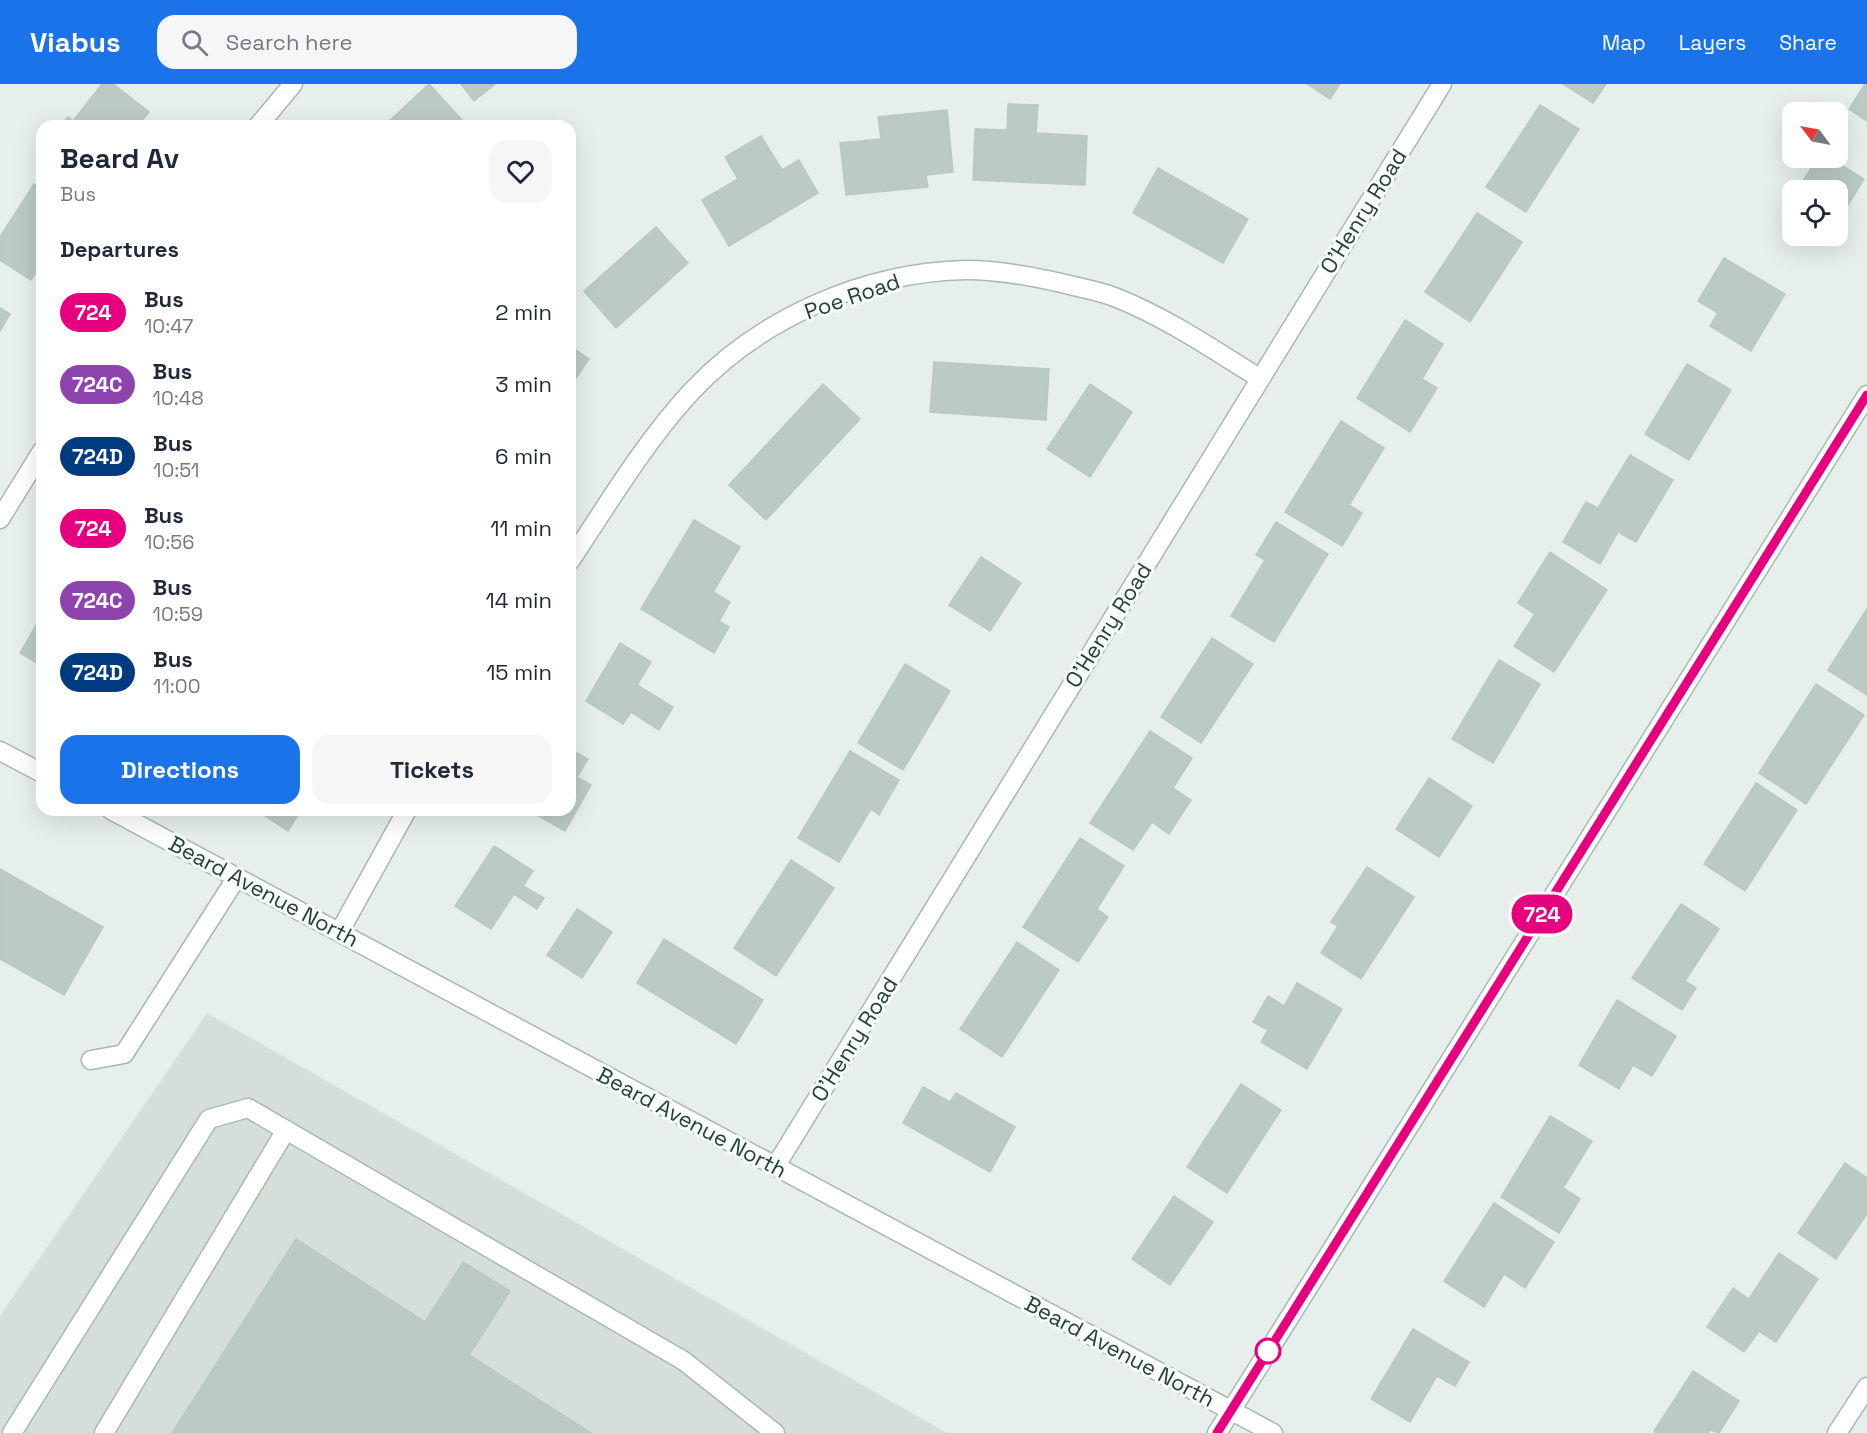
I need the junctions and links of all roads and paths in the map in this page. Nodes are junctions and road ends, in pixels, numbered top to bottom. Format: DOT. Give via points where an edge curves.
graph roads {
  1 [pos="293,84"];
  2 [pos="1442,84"];
  3 [pos="263,120"];
  4 [pos="1259,378"];
  5 [pos="1867,395"];
  6 [pos="36,462"];
  7 [pos="0,519"];
  8 [pos="576,552"];
  9 [pos="0,751"];
  10 [pos="36,770"];
  11 [pos="122,816"];
  12 [pos="404,816"];
  13 [pos="237,876"];
  14 [pos="340,931"];
  15 [pos="91,1060"];
  16 [pos="286,1130"];
  17 [pos="775,1167"];
  18 [pos="1867,1387"];
  19 [pos="1231,1410"];
  20 [pos="12,1433"];
  21 [pos="104,1433"];
  22 [pos="775,1433"];
  23 [pos="1217,1433"];
  24 [pos="1273,1433"];
  25 [pos="1837,1433"];
  1 -- 3 [label="street"];
  2 -- 4 [label="street, O'Henry Road"];
  4 -- 8 [label="street, Poe Road" via="1186,333 1106,295 1043,278 967,270 891,279 818,303 760,334 700,384 645,451"];
  4 -- 17 [label="street, O'Henry Road"];
  5 -- 19 [label="street"];
  6 -- 7 [label="street"];
  9 -- 10 [label="street"];
  11 -- 13 [label="street, Beard Avenue North"];
  12 -- 14 [label="street"];
  13 -- 14 [label="street, Beard Avenue North"];
  13 -- 15 [label="street" via="124,1054"];
  14 -- 17 [label="street, Beard Avenue North"];
  16 -- 20 [label="street" via="248,1108 209,1119"];
  16 -- 21 [label="street"];
  16 -- 22 [label="street" via="684,1361"];
  17 -- 19 [label="street, Beard Avenue North"];
  18 -- 25 [label="street"];
  19 -- 23 [label="street"];
  19 -- 24 [label="street, Beard Avenue North"];
}
